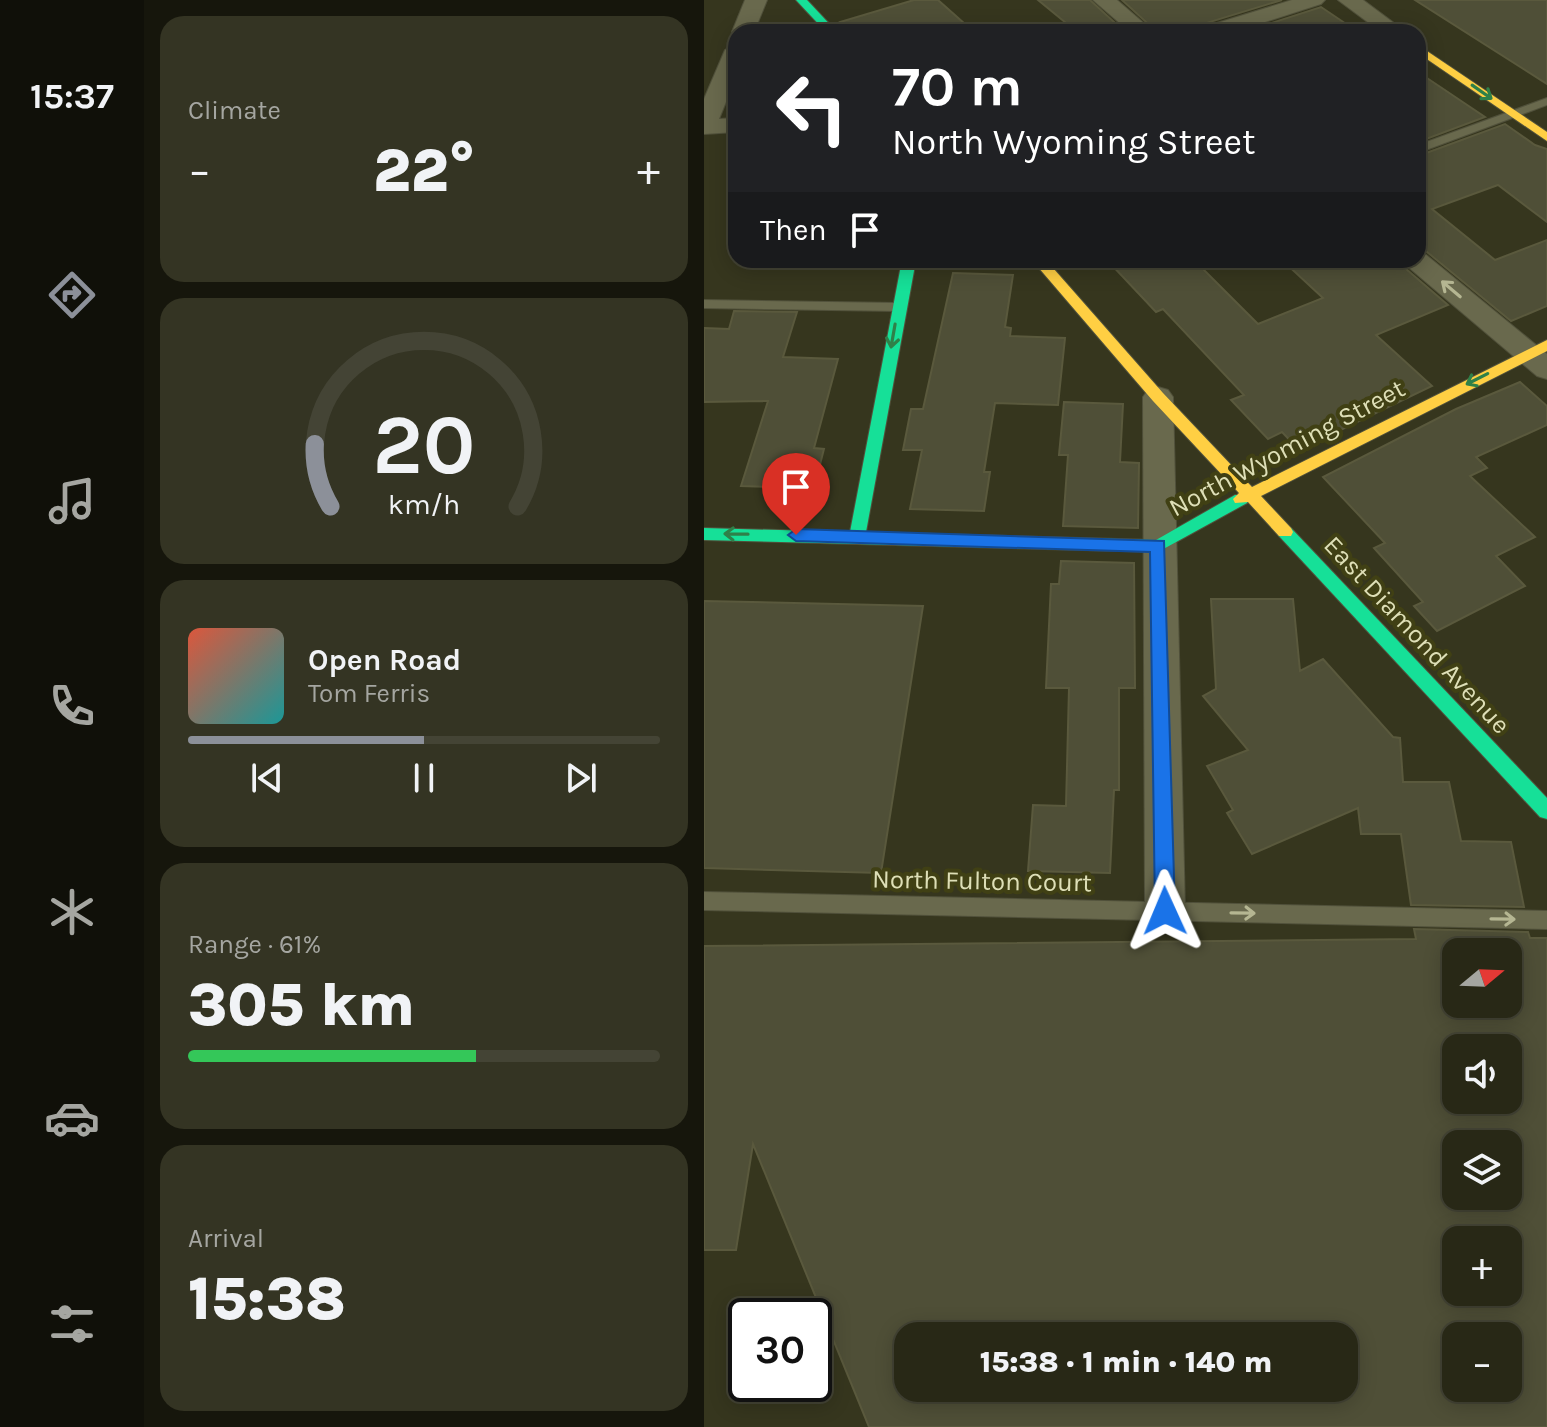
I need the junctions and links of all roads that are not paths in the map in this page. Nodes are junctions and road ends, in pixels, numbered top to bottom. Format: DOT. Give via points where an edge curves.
graph roads {
  1 [pos="756,0"];
  2 [pos="801,0"];
  3 [pos="1104,0"];
  4 [pos="1314,0"];
  5 [pos="1349,0"];
  6 [pos="746,24"];
  7 [pos="824,24"];
  8 [pos="1133,24"];
  9 [pos="1238,24"];
  10 [pos="1384,24"];
  11 [pos="1426,54"];
  12 [pos="728,69"];
  13 [pos="1547,101"];
  14 [pos="1513,114"];
  15 [pos="728,126"];
  16 [pos="704,127"];
  17 [pos="1547,137"];
  18 [pos="1426,146"];
  19 [pos="907,268"];
  20 [pos="1046,268"];
  21 [pos="1426,268"];
  22 [pos="704,304"];
  23 [pos="898,307"];
  24 [pos="1541,356"];
  25 [pos="1158,397"];
  26 [pos="1248,495"];
  27 [pos="704,534"];
  28 [pos="857,536"];
  29 [pos="1158,546"];
  30 [pos="1547,811"];
  31 [pos="704,901"];
  32 [pos="1165,911"];
  33 [pos="1547,920"];
  1 -- 6 [label="street"];
  2 -- 7 [label="street"];
  3 -- 8 [label="street"];
  4 -- 9 [label="street"];
  5 -- 10 [label="street"];
  11 -- 14 [label="street, one-way"];
  12 -- 16 [label="street"];
  13 -- 14 [label="lane"];
  14 -- 17 [label="street"];
  14 -- 18 [label="lane"];
  15 -- 16 [label="street"];
  19 -- 23 [label="street"];
  20 -- 25 [label="street, East Diamond Avenue"];
  24 -- 21 [label="street, one-way"];
  22 -- 23 [label="lane"];
  23 -- 28 [label="street, one-way"];
  24 -- 26 [label="street, North Wyoming Street, one-way"];
  25 -- 26 [label="street, East Diamond Avenue"];
  25 -- 29 [label="street"];
  26 -- 29 [label="street, North Wyoming Street"];
  26 -- 30 [label="street, East Diamond Avenue"];
  28 -- 27 [label="street, North Wyoming Street, one-way"];
  28 -- 29 [label="street, North Wyoming Street"];
  29 -- 32 [label="street"];
  31 -- 32 [label="lane, North Fulton Court"];
  32 -- 33 [label="lane, North Fulton Court, one-way"];
}
